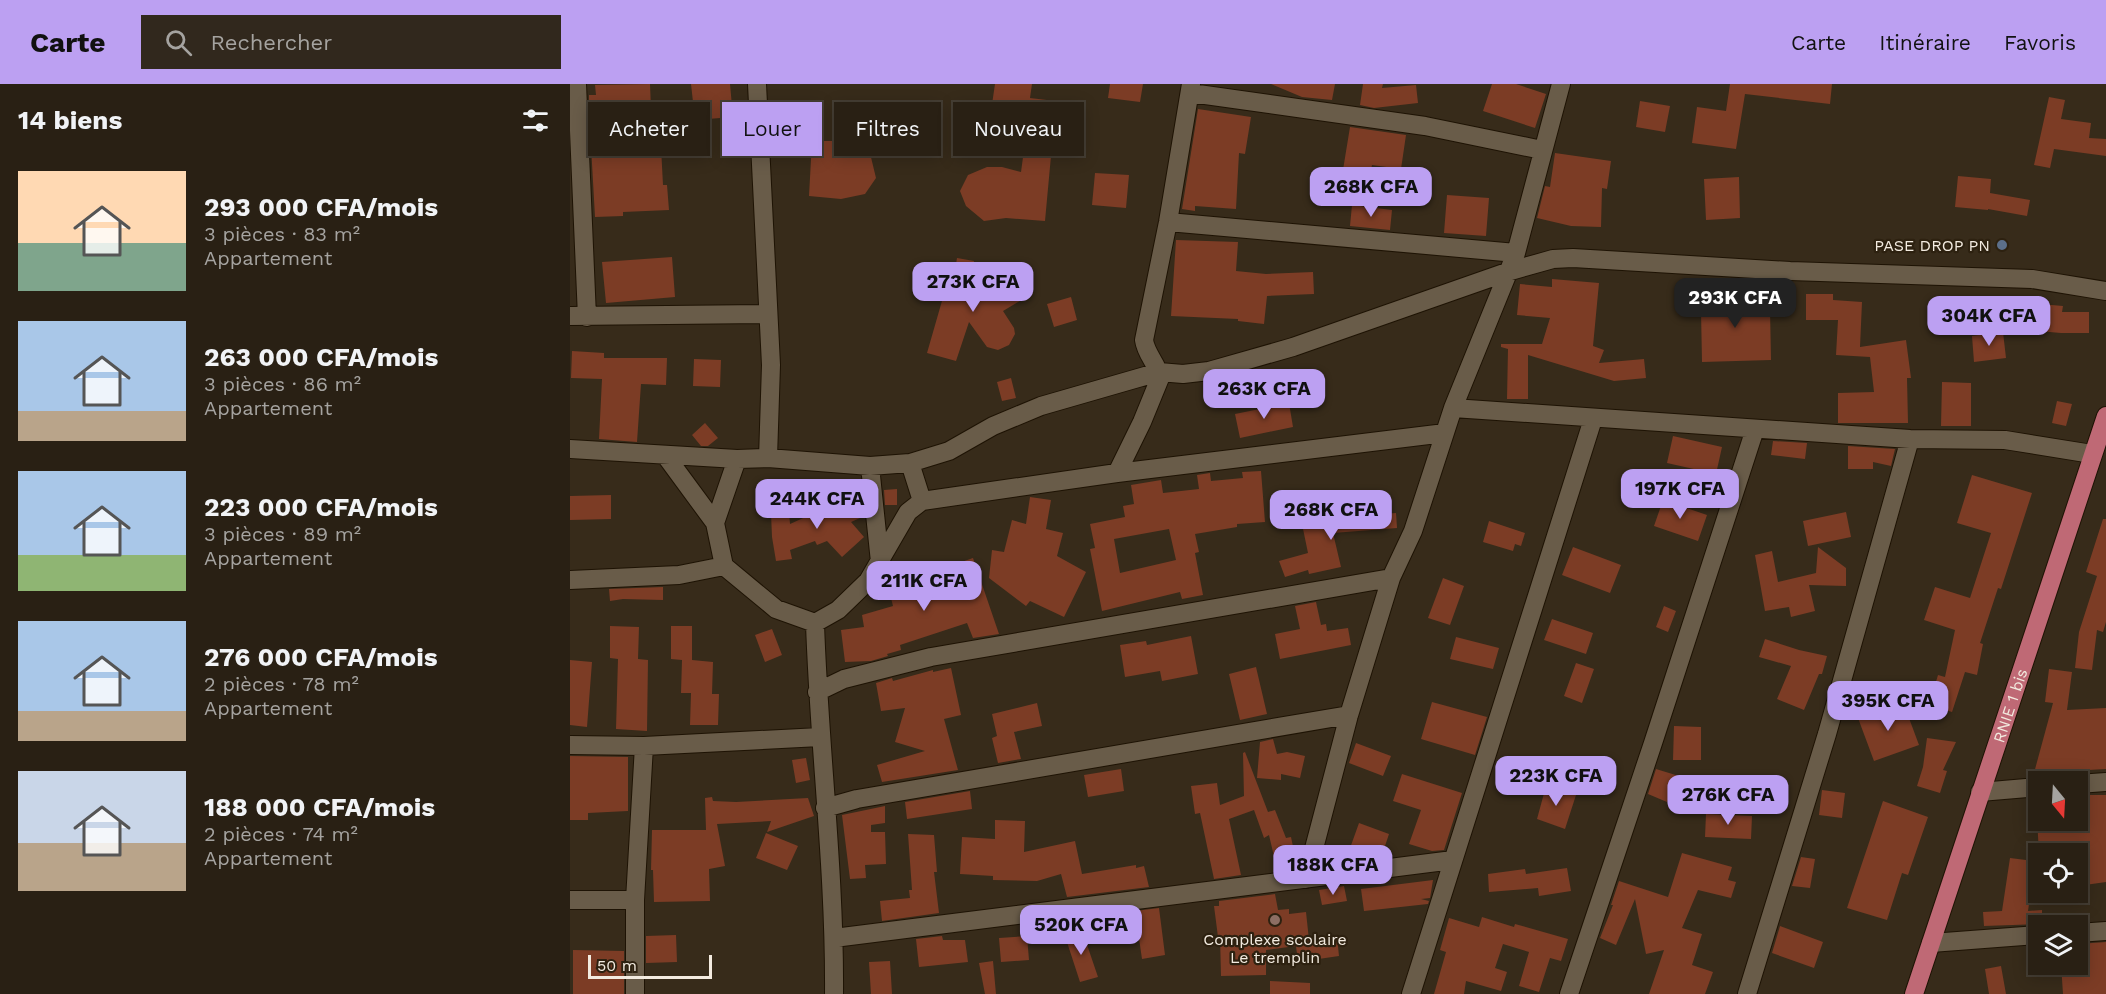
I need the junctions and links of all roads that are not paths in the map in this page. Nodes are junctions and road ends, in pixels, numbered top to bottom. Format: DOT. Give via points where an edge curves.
graph roads {
  1 [pos="577,84"];
  2 [pos="757,84"];
  3 [pos="1561,84"];
  4 [pos="1191,88"];
  5 [pos="1542,150"];
  6 [pos="1168,222"];
  7 [pos="1516,253"];
  8 [pos="1507,272"];
  9 [pos="2106,291"];
  10 [pos="768,314"];
  11 [pos="578,316"];
  12 [pos="1159,372"];
  13 [pos="1453,408"];
  14 [pos="2106,416"];
  15 [pos="1593,419"];
  16 [pos="1755,429"];
  17 [pos="1445,433"];
  18 [pos="1910,439"];
  19 [pos="570,449"];
  20 [pos="2092,454"];
  21 [pos="665,455"];
  22 [pos="768,458"];
  23 [pos="737,459"];
  24 [pos="910,463"];
  25 [pos="870,466"];
  26 [pos="1118,473"];
  27 [pos="922,501"];
  28 [pos="715,524"];
  29 [pos="880,562"];
  30 [pos="724,566"];
  31 [pos="1392,578"];
  32 [pos="570,580"];
  33 [pos="815,623"];
  34 [pos="817,692"];
  35 [pos="1349,715"];
  36 [pos="820,737"];
  37 [pos="570,745"];
  38 [pos="644,746"];
  39 [pos="2106,782"];
  40 [pos="2088,783"];
  41 [pos="2028,788"];
  42 [pos="1980,792"];
  43 [pos="825,807"];
  44 [pos="1453,860"];
  45 [pos="1306,879"];
  46 [pos="570,900"];
  47 [pos="634,900"];
  48 [pos="2106,931"];
  49 [pos="2088,932"];
  50 [pos="2028,936"];
  51 [pos="834,938"];
  52 [pos="1931,943"];
  53 [pos="635,994"];
  54 [pos="834,994"];
  55 [pos="1411,994"];
  56 [pos="1569,994"];
  57 [pos="1747,994"];
  58 [pos="1914,994"];
  1 -- 11 [label="street"];
  2 -- 10 [label="street"];
  3 -- 5 [label="street"];
  4 -- 5 [label="street"];
  4 -- 6 [label="street"];
  5 -- 7 [label="street"];
  6 -- 7 [label="street"];
  6 -- 12 [label="street" via="1144,340"];
  7 -- 8 [label="street"];
  8 -- 9 [label="street" via="1553,259 1573,258 1790,271 2031,279"];
  8 -- 12 [label="street" via="1293,347 1209,371"];
  8 -- 13 [label="street"];
  10 -- 11 [label="street"];
  10 -- 22 [label="street"];
  12 -- 24 [label="street" via="1041,406 993,426 949,451"];
  12 -- 26 [label="street" via="1158,384"];
  13 -- 15 [label="street"];
  13 -- 17 [label="street"];
  14 -- 20 [label="main road, RNIE 1 bis"];
  15 -- 16 [label="street"];
  15 -- 44 [label="street"];
  16 -- 18 [label="street"];
  16 -- 56 [label="street"];
  17 -- 26 [label="street"];
  17 -- 31 [label="street" via="1413,531"];
  18 -- 20 [label="street" via="2005,440"];
  18 -- 57 [label="street" via="1827,734"];
  19 -- 21 [label="street"];
  20 -- 42 [label="main road, RNIE 1 bis"];
  21 -- 23 [label="street"];
  21 -- 28 [label="street"];
  22 -- 23 [label="street"];
  22 -- 25 [label="street"];
  23 -- 28 [label="street"];
  24 -- 25 [label="street"];
  24 -- 27 [label="street"];
  25 -- 29 [label="street"];
  26 -- 27 [label="street"];
  27 -- 29 [label="street" via="908,512"];
  28 -- 30 [label="street"];
  29 -- 33 [label="street" via="854,596"];
  30 -- 32 [label="street" via="679,574"];
  30 -- 33 [label="street" via="776,609"];
  31 -- 34 [label="street" via="931,657 844,679"];
  31 -- 35 [label="street"];
  33 -- 34 [label="street"];
  34 -- 36 [label="street"];
  35 -- 43 [label="street"];
  35 -- 45 [label="street"];
  36 -- 38 [label="street"];
  36 -- 43 [label="street"];
  37 -- 38 [label="street"];
  38 -- 47 [label="street"];
  39 -- 40 [label="street"];
  41 -- 42 [label="street"];
  42 -- 52 [label="main road, RNIE 1 bis"];
  43 -- 51 [label="street"];
  44 -- 45 [label="street"];
  44 -- 55 [label="street"];
  45 -- 51 [label="street"];
  46 -- 47 [label="street"];
  47 -- 53 [label="street"];
  48 -- 49 [label="street"];
  50 -- 52 [label="street"];
  51 -- 54 [label="street"];
  52 -- 58 [label="main road, RNIE 1 bis"];
}
